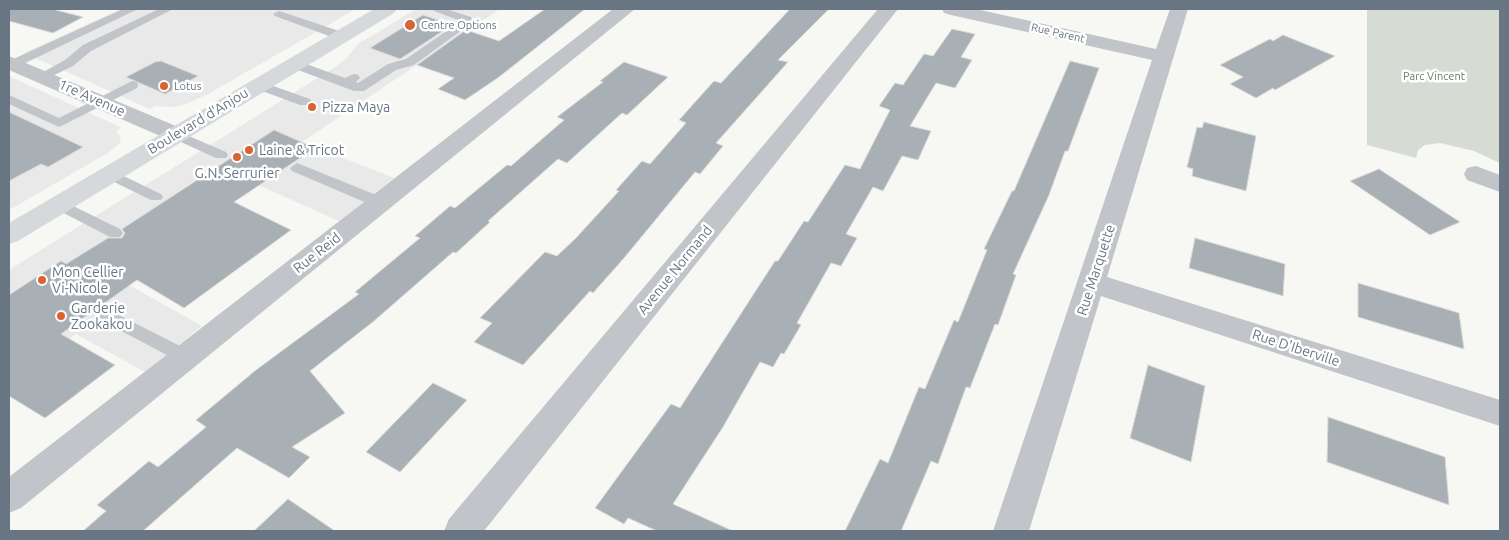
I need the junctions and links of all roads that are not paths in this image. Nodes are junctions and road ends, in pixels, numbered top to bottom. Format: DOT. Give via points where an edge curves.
graph roads {
  1 [pos="132,9"];
  2 [pos="167,9"];
  3 [pos="387,9"];
  4 [pos="435,9"];
  5 [pos="626,9"];
  6 [pos="888,9"];
  7 [pos="951,9"];
  8 [pos="1179,9"];
  9 [pos="279,14"];
  10 [pos="340,36"];
  11 [pos="1164,57"];
  12 [pos="380,61"];
  13 [pos="11,63"];
  14 [pos="294,64"];
  15 [pos="42,76"];
  16 [pos="346,83"];
  17 [pos="132,85"];
  18 [pos="259,85"];
  19 [pos="9,99"];
  20 [pos="100,102"];
  21 [pos="305,102"];
  22 [pos="175,134"];
  23 [pos="221,155"];
  24 [pos="297,168"];
  25 [pos="109,174"];
  26 [pos="1476,174"];
  27 [pos="1500,184"];
  28 [pos="156,197"];
  29 [pos="381,202"];
  30 [pos="59,204"];
  31 [pos="115,233"];
  32 [pos="9,234"];
  33 [pos="1092,283"];
  34 [pos="101,312"];
  35 [pos="186,357"];
  36 [pos="1500,413"];
  37 [pos="9,497"];
  38 [pos="462,531"];
  39 [pos="1010,531"];
  1 -- 13 [label="lane"];
  2 -- 15 [label="lane" via="87,48 68,63"];
  3 -- 10 [label="street, Boulevard d'Anjou"];
  4 -- 16 [label="lane" via="467,19 467,22 410,62 392,67 359,88"];
  5 -- 29 [label="street, Rue Reid"];
  6 -- 38 [label="street, Avenue Normand"];
  7 -- 11 [label="street, Rue Parent"];
  8 -- 11 [label="street, Rue Marquette"];
  9 -- 10 [label="lane"];
  10 -- 14 [label="street, Boulevard d'Anjou"];
  11 -- 33 [label="street, Rue Marquette"];
  12 -- 16 [label="lane"];
  13 -- 15 [label="street, 1re Avenue"];
  14 -- 16 [label="lane"];
  14 -- 18 [label="street, Boulevard d'Anjou"];
  15 -- 20 [label="street, 1re Avenue"];
  17 -- 20 [label="lane"];
  18 -- 21 [label="lane"];
  18 -- 22 [label="street, Boulevard d'Anjou"];
  19 -- 20 [label="lane" via="59,123"];
  20 -- 22 [label="street, 1re Avenue"];
  22 -- 23 [label="lane"];
  22 -- 25 [label="street, Boulevard d'Anjou"];
  24 -- 29 [label="lane"];
  25 -- 28 [label="lane"];
  25 -- 30 [label="street, Boulevard d'Anjou"];
  26 -- 27 [label="street"];
  29 -- 35 [label="street, Rue Reid"];
  30 -- 31 [label="lane"];
  30 -- 32 [label="street, Boulevard d'Anjou"];
  33 -- 36 [label="street, Rue D'Iberville"];
  33 -- 39 [label="street, Rue Marquette"];
  34 -- 35 [label="lane"];
  35 -- 37 [label="street, Rue Reid"];
}
